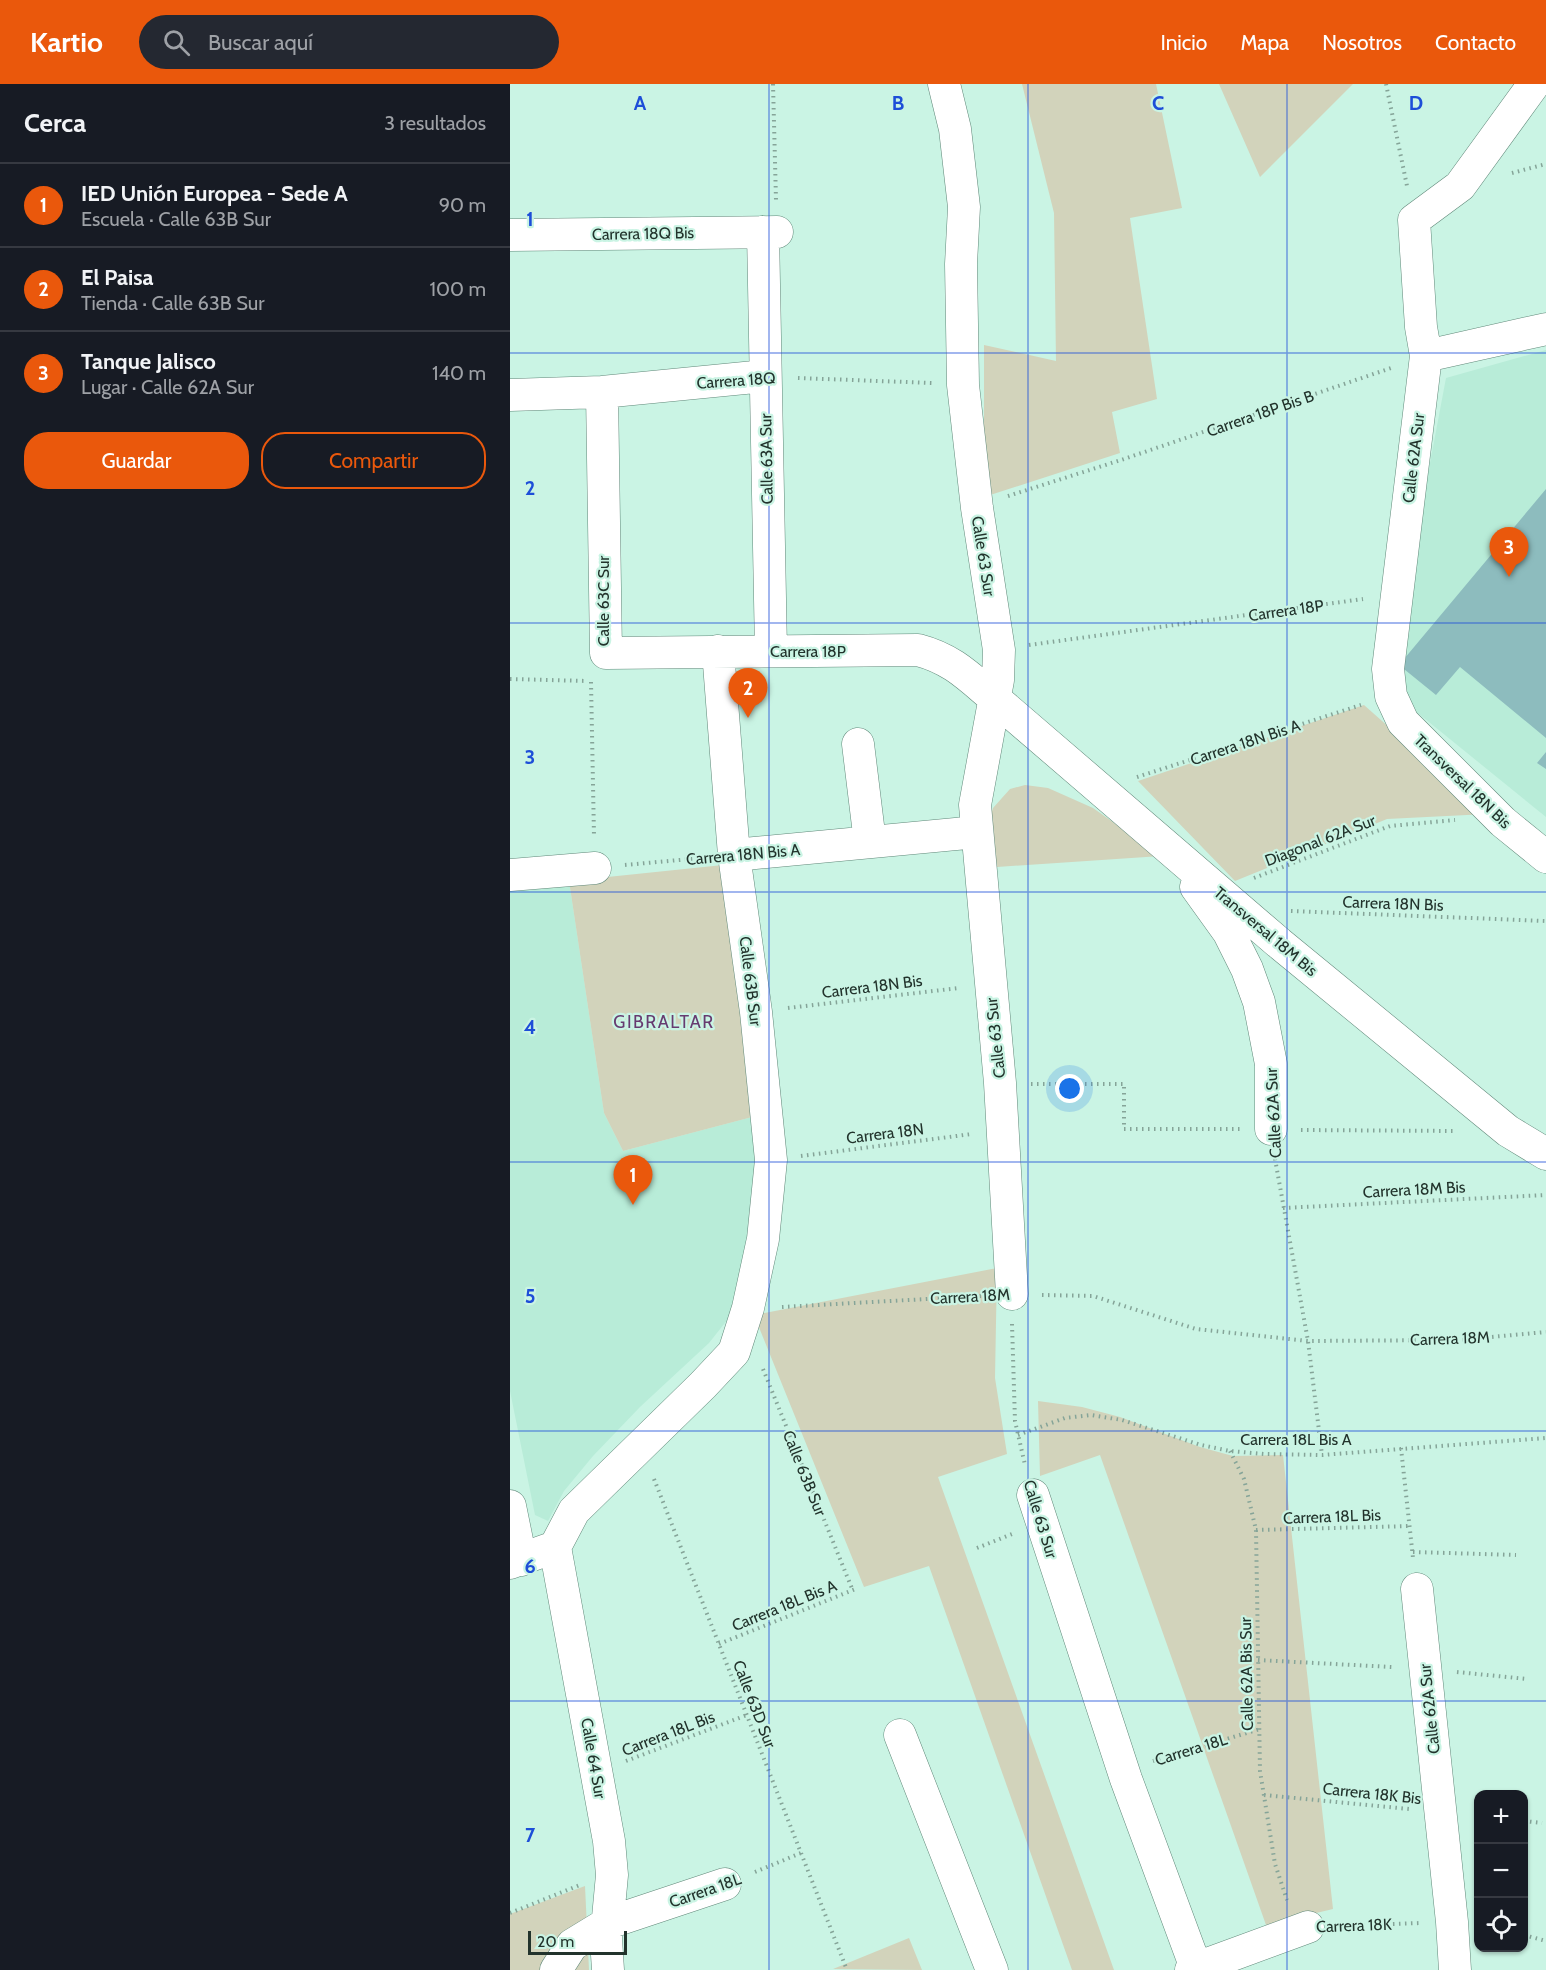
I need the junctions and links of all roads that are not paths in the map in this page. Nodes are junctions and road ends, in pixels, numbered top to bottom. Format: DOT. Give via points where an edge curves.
graph roads {
  1 [pos="944,84"];
  2 [pos="1534,84"];
  3 [pos="770,232"];
  4 [pos="510,235"];
  5 [pos="1546,329"];
  6 [pos="1426,356"];
  7 [pos="765,376"];
  8 [pos="602,392"];
  9 [pos="510,395"];
  10 [pos="718,651"];
  11 [pos="771,651"];
  12 [pos="606,653"];
  13 [pos="1391,696"];
  14 [pos="994,698"];
  15 [pos="858,744"];
  16 [pos="977,832"];
  17 [pos="1155,836"];
  18 [pos="870,842"];
  19 [pos="734,855"];
  20 [pos="1546,857"];
  21 [pos="595,867"];
  22 [pos="510,875"];
  23 [pos="1271,1129"];
  24 [pos="1546,1154"];
  25 [pos="1012,1294"];
  26 [pos="1033,1495"];
  27 [pos="510,1506"];
  28 [pos="555,1547"];
  29 [pos="515,1562"];
  30 [pos="1417,1589"];
  31 [pos="900,1736"];
  32 [pos="725,1884"];
  33 [pos="608,1923"];
  34 [pos="1308,1927"];
  35 [pos="1254,1959"];
  36 [pos="1193,1969"];
  37 [pos="556,1970"];
  38 [pos="608,1970"];
  39 [pos="992,1970"];
  40 [pos="1455,1970"];
  1 -- 14 [label="street, Calle 63 Sur" via="956,129 964,207 963,385 999,650"];
  2 -- 6 [label="street, Calle 62A Sur" via="1460,186 1413,220"];
  3 -- 4 [label="street, Carrera 18Q Bis"];
  3 -- 7 [label="street, Calle 63A Sur"];
  5 -- 6 [label="street"];
  6 -- 13 [label="street, Calle 62A Sur" via="1388,669"];
  7 -- 8 [label="street, Carrera 18Q"];
  7 -- 11 [label="street, Calle 63A Sur"];
  8 -- 9 [label="street, Carrera 18Q"];
  8 -- 12 [label="street, Calle 63C Sur"];
  10 -- 11 [label="street, Carrera 18P"];
  10 -- 12 [label="street, Carrera 18P"];
  10 -- 19 [label="street, Calle 63B Sur"];
  11 -- 14 [label="street, Carrera 18P" via="918,650 938,655 956,666"];
  13 -- 20 [label="street, Transversal 18N Bis" via="1402,722 1503,822"];
  14 -- 16 [label="street, Calle 63 Sur" via="975,805"];
  14 -- 17 [label="street, Transversal 18M Bis"];
  15 -- 18 [label="street"];
  16 -- 18 [label="street, Carrera 18N Bis A"];
  16 -- 25 [label="street, Calle 63 Sur" via="1000,1083"];
  17 -- 23 [label="street, Calle 62A Sur" via="1229,933 1247,969 1271,1064"];
  17 -- 24 [label="street, Transversal 18M Bis" via="1508,1131"];
  18 -- 19 [label="street, Carrera 18N Bis A"];
  19 -- 28 [label="street, Calle 63B Sur" via="771,1160 766,1220 746,1315 734,1352 574,1511"];
  21 -- 22 [label="street"];
  26 -- 36 [label="street, Calle 63 Sur"];
  27 -- 29 [label="street"];
  28 -- 29 [label="street"];
  28 -- 33 [label="street, Calle 64 Sur" via="609,1841 612,1875"];
  30 -- 40 [label="street, Calle 62A Sur"];
  31 -- 39 [label="street"];
  32 -- 33 [label="street, Carrera 18L"];
  33 -- 37 [label="street, Carrera 18L" via="572,1945"];
  33 -- 38 [label="street, Calle 64 Sur"];
  34 -- 35 [label="street, Carrera 18K"];
  35 -- 36 [label="street, Carrera 18K"];
}
